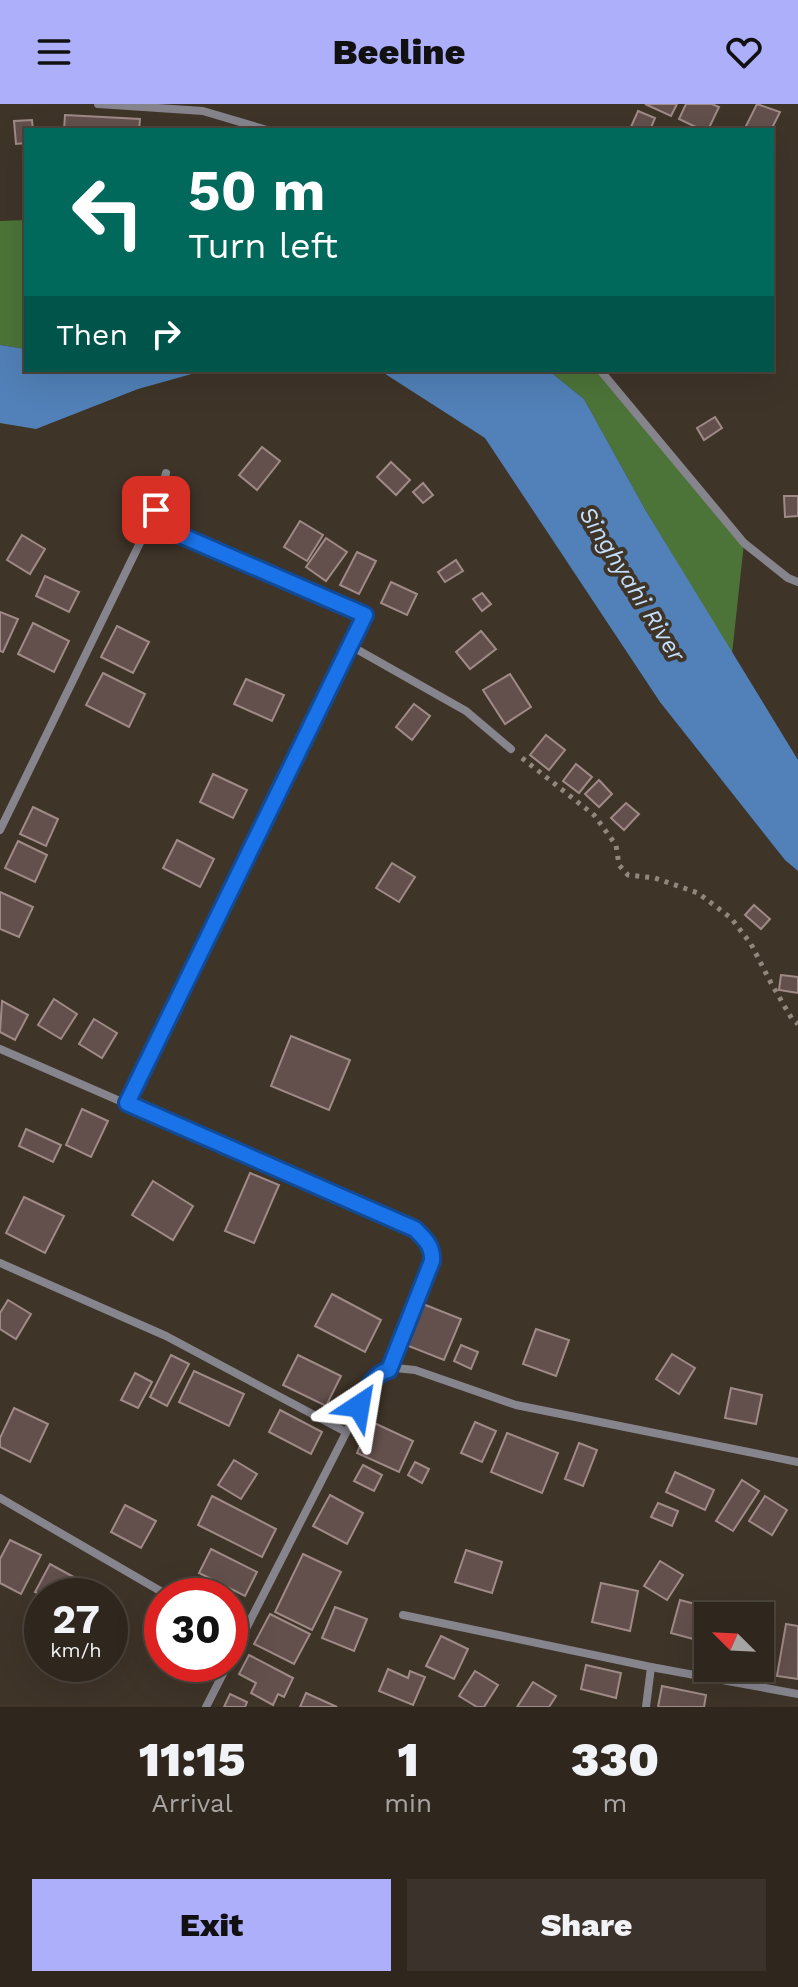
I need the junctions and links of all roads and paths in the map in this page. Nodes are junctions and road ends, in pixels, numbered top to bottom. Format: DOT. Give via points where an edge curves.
graph roads {
  1 [pos="98,104"];
  2 [pos="260,128"];
  3 [pos="602,372"];
  4 [pos="166,473"];
  5 [pos="150,522"];
  6 [pos="798,582"];
  7 [pos="351,646"];
  8 [pos="511,749"];
  9 [pos="0,830"];
  10 [pos="798,1024"];
  11 [pos="0,1049"];
  12 [pos="127,1103"];
  13 [pos="0,1263"];
  14 [pos="389,1370"];
  15 [pos="346,1432"];
  16 [pos="798,1462"];
  17 [pos="0,1498"];
  18 [pos="144,1582"];
  19 [pos="403,1615"];
  20 [pos="248,1624"];
  21 [pos="651,1667"];
  22 [pos="219,1682"];
  23 [pos="798,1694"];
  24 [pos="206,1707"];
  25 [pos="646,1707"];
  1 -- 2 [label="street" via="203,111"];
  3 -- 6 [label="street" via="744,543"];
  4 -- 5 [label="street"];
  5 -- 7 [label="street" via="365,615"];
  5 -- 9 [label="street"];
  7 -- 8 [label="street" via="466,711"];
  7 -- 12 [label="street"];
  8 -- 10 [label="path" via="594,815 616,845 619,865 628,875 698,893 731,918"];
  11 -- 12 [label="street"];
  12 -- 14 [label="street" via="421,1235 432,1261"];
  13 -- 15 [label="street" via="166,1336"];
  14 -- 15 [label="street" via="373,1380"];
  14 -- 16 [label="street" via="415,1370 516,1405"];
  15 -- 20 [label="street"];
  17 -- 18 [label="street"];
  19 -- 21 [label="street"];
  21 -- 23 [label="street"];
  21 -- 25 [label="street"];
  22 -- 24 [label="street"];
}
